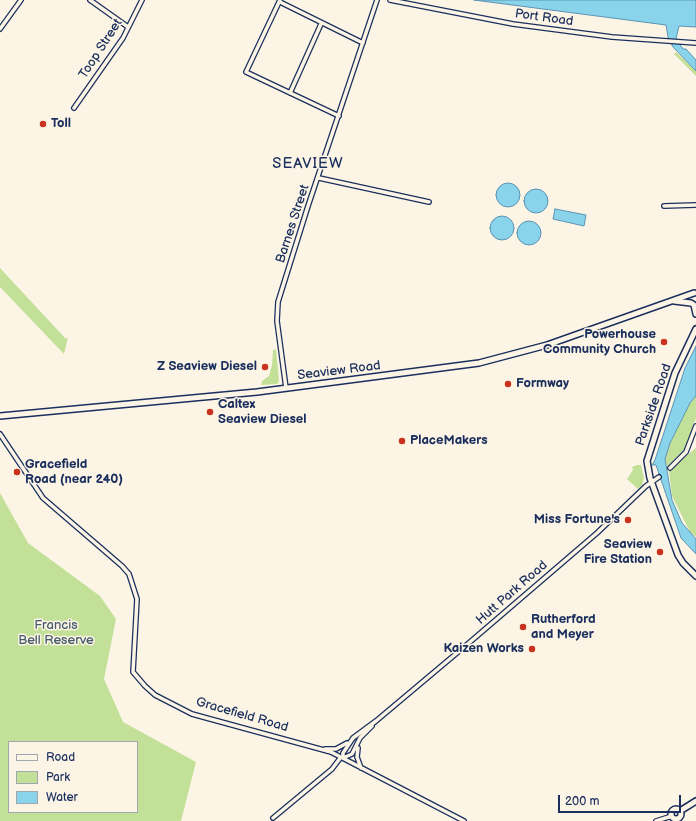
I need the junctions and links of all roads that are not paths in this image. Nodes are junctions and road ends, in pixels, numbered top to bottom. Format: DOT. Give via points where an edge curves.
graph roads {
  1 [pos="21,0"];
  2 [pos="90,0"];
  3 [pos="142,0"];
  4 [pos="377,0"];
  5 [pos="390,0"];
  6 [pos="280,1"];
  7 [pos="321,24"];
  8 [pos="128,27"];
  9 [pos="0,29"];
  10 [pos="363,43"];
  11 [pos="696,43"];
  12 [pos="290,93"];
  13 [pos="74,108"];
  14 [pos="339,116"];
  15 [pos="319,178"];
  16 [pos="429,202"];
  17 [pos="696,205"];
  18 [pos="664,206"];
  19 [pos="695,293"];
  20 [pos="672,300"];
  21 [pos="695,306"];
  22 [pos="696,314"];
  23 [pos="696,329"];
  24 [pos="286,388"];
  25 [pos="0,416"];
  26 [pos="696,426"];
  27 [pos="0,434"];
  28 [pos="670,468"];
  29 [pos="659,477"];
  30 [pos="652,483"];
  31 [pos="696,576"];
  32 [pos="376,721"];
  33 [pos="350,741"];
  34 [pos="358,742"];
  35 [pos="322,749"];
  36 [pos="342,758"];
  37 [pos="361,768"];
  38 [pos="696,802"];
  39 [pos="680,811"];
  40 [pos="672,816"];
  41 [pos="273,818"];
  42 [pos="680,820"];
  43 [pos="464,821"];
  44 [pos="656,821"];
  1 -- 9 [label="street"];
  2 -- 8 [label="street"];
  3 -- 8 [label="street, Toop Street"];
  4 -- 10 [label="street, Barnes Street"];
  5 -- 11 [label="street, Port Road" via="513,24 612,37"];
  6 -- 7 [label="street"];
  6 -- 12 [label="street" via="246,72"];
  7 -- 10 [label="street"];
  7 -- 12 [label="street"];
  8 -- 13 [label="street, Toop Street"];
  10 -- 14 [label="street, Barnes Street"];
  12 -- 14 [label="street"];
  14 -- 15 [label="street, Barnes Street"];
  15 -- 16 [label="street"];
  15 -- 24 [label="street, Barnes Street" via="276,309"];
  17 -- 18 [label="street"];
  19 -- 20 [label="main road, Seaview Road"];
  19 -- 21 [label="main road" via="692,298"];
  20 -- 21 [label="main road" via="685,301"];
  20 -- 24 [label="main road, Seaview Road" via="547,345 499,359 450,368"];
  21 -- 22 [label="main road"];
  23 -- 30 [label="main road, Parkside Road" via="675,373 648,456 648,470"];
  24 -- 25 [label="main road, Seaview Road"];
  26 -- 28 [label="street" via="686,452"];
  27 -- 35 [label="street, Gracefield Road" via="43,498 128,574 137,598 132,667 136,678 155,695 192,714"];
  29 -- 30 [label="street, Hutt Park Road"];
  30 -- 31 [label="main road, Parkside Road" via="678,555"];
  30 -- 32 [label="street, Hutt Park Road" via="574,553"];
  32 -- 33 [label="street, Hutt Park Road"];
  32 -- 34 [label="street, Hutt Park Road"];
  33 -- 35 [label="street, Hutt Park Road" via="336,749"];
  33 -- 36 [label="street"];
  34 -- 36 [label="street, Hutt Park Road" via="352,754"];
  34 -- 37 [label="street" via="357,756"];
  35 -- 36 [label="street, Gracefield Road"];
  36 -- 37 [label="street, Gracefield Road"];
  36 -- 41 [label="street"];
  37 -- 43 [label="street, Gracefield Road"];
  38 -- 39 [label="main road"];
  39 -- 40 [label="main road" via="674,810"];
  39 -- 42 [label="main road"];
  40 -- 42 [label="main road"];
  40 -- 44 [label="street"];
}
